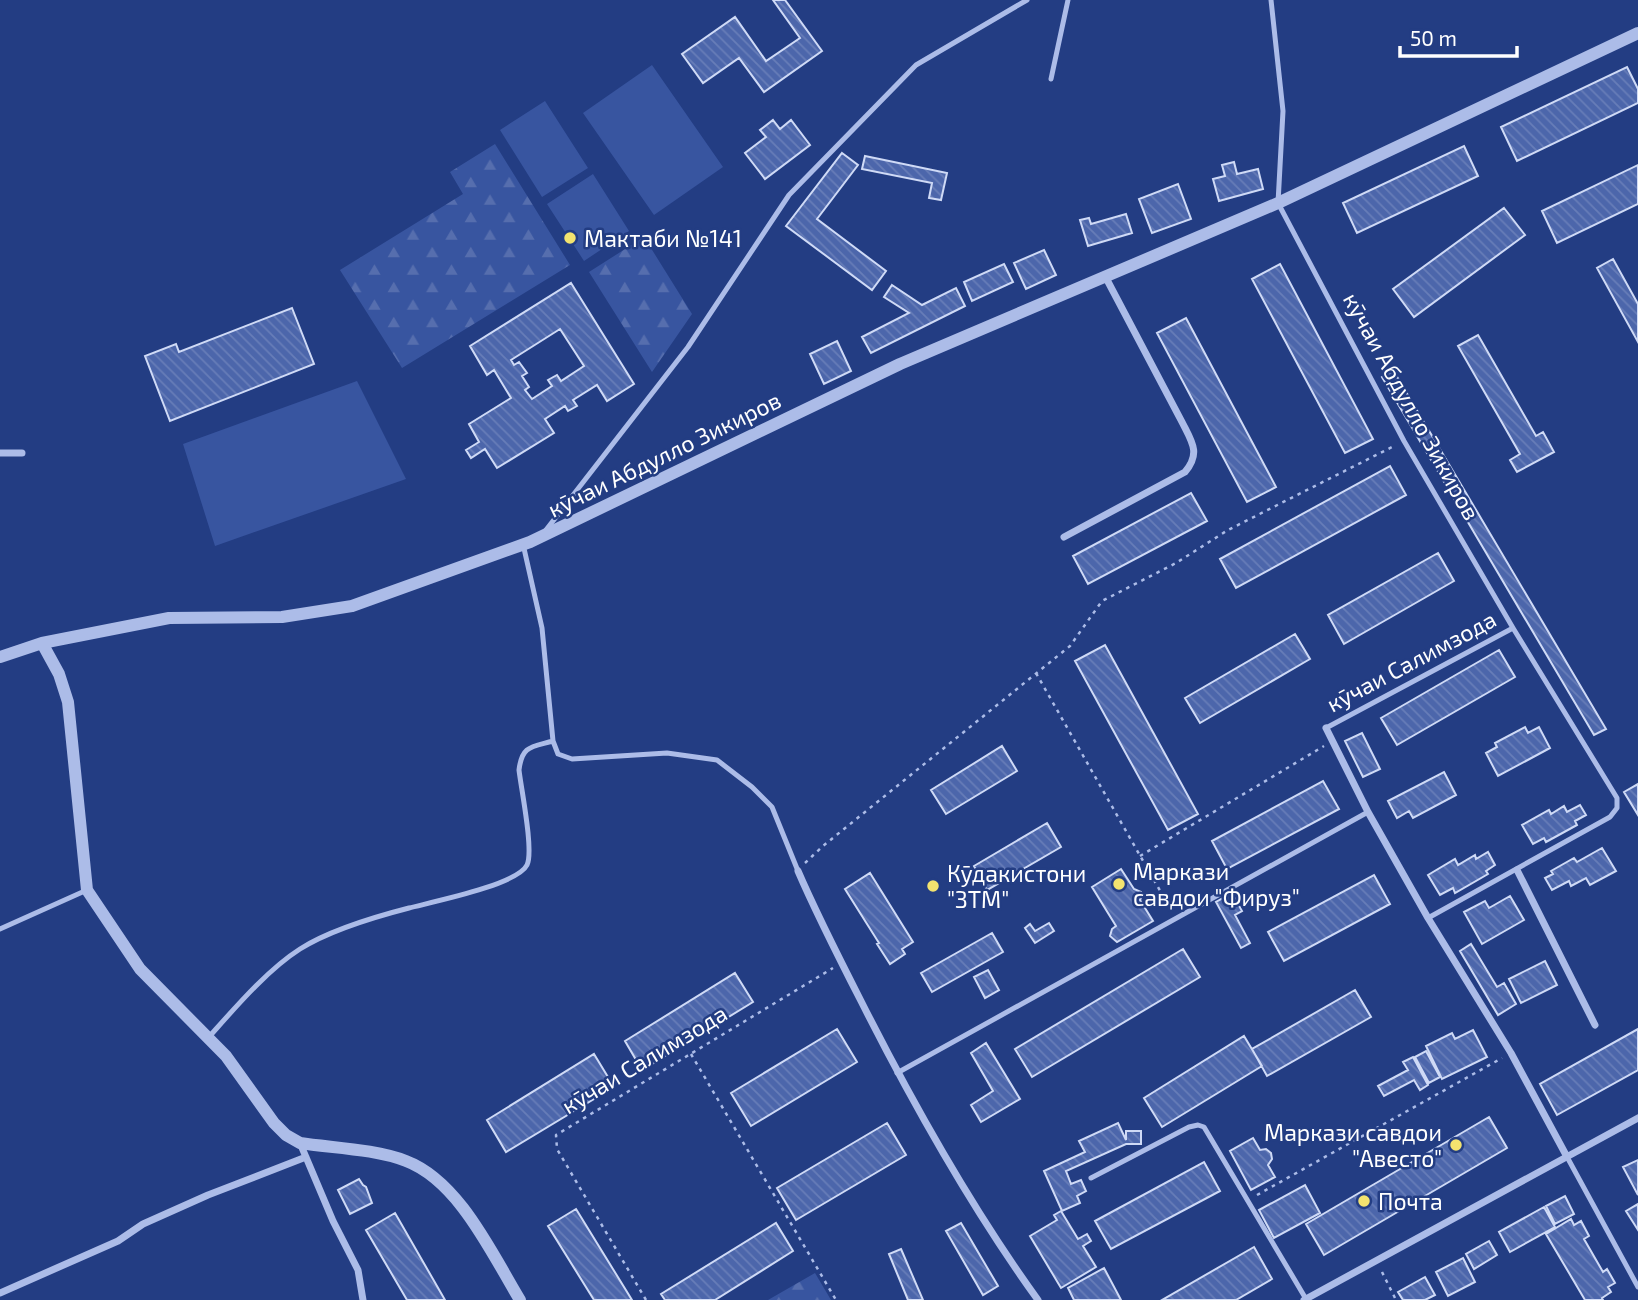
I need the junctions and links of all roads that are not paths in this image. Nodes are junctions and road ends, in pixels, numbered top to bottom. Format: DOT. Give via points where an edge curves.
graph roads {
  1 [pos="1027,0"];
  2 [pos="1068,0"];
  3 [pos="1271,0"];
  4 [pos="1638,33"];
  5 [pos="1051,79"];
  6 [pos="1278,203"];
  7 [pos="1105,276"];
  8 [pos="0,453"];
  9 [pos="22,453"];
  10 [pos="542,537"];
  11 [pos="1065,537"];
  12 [pos="523,544"];
  13 [pos="1513,628"];
  14 [pos="42,643"];
  15 [pos="0,657"];
  16 [pos="1326,728"];
  17 [pos="553,741"];
  18 [pos="1367,812"];
  19 [pos="1517,870"];
  20 [pos="798,871"];
  21 [pos="87,890"];
  22 [pos="1427,918"];
  23 [pos="0,929"];
  24 [pos="1595,1025"];
  25 [pos="208,1038"];
  26 [pos="897,1073"];
  27 [pos="1638,1118"];
  28 [pos="300,1143"];
  29 [pos="1566,1155"];
  30 [pos="306,1157"];
  31 [pos="1091,1178"];
  32 [pos="1638,1286"];
  33 [pos="0,1293"];
  34 [pos="1305,1299"];
  35 [pos="363,1300"];
  36 [pos="520,1300"];
  37 [pos="1038,1300"];
  1 -- 10 [label="lane" via="916,65 789,195 688,347"];
  2 -- 5 [label="lane"];
  3 -- 6 [label="lane" via="1283,111"];
  4 -- 6 [label="street, кӯчаи Абдулло Зикиров"];
  6 -- 7 [label="street, кӯчаи Абдулло Зикиров"];
  6 -- 13 [label="lane, кӯчаи Абдулло Зикиров" via="1404,441"];
  7 -- 10 [label="street, кӯчаи Абдулло Зикиров" via="900,364"];
  7 -- 11 [label="street" via="1195,454 1185,472"];
  8 -- 9 [label="street"];
  10 -- 12 [label="street, кӯчаи Абдулло Зикиров"];
  12 -- 14 [label="street, кӯчаи Абдулло Зикиров" via="352,606 282,617 169,618"];
  12 -- 17 [label="lane" via="542,628"];
  13 -- 16 [label="lane, кӯчаи Салимзода"];
  13 -- 19 [label="lane, кӯчаи Салимзода" via="1618,804 1610,817"];
  14 -- 15 [label="street, кӯчаи Абдулло Зикиров"];
  14 -- 21 [label="street" via="68,702"];
  16 -- 18 [label="street, кӯчаи Салимзода"];
  17 -- 20 [label="lane" via="565,758 667,753 717,761 772,807"];
  17 -- 25 [label="lane" via="524,750 521,756 527,866 514,877 485,888 364,920 300,949 249,993"];
  18 -- 22 [label="street, кӯчаи Салимзода"];
  18 -- 26 [label="lane"];
  19 -- 22 [label="lane, кӯчаи Салимзода"];
  19 -- 24 [label="street"];
  20 -- 26 [label="street"];
  21 -- 23 [label="lane"];
  21 -- 25 [label="street" via="140,969"];
  22 -- 29 [label="street, кӯчаи Салимзода" via="1511,1053"];
  25 -- 28 [label="street" via="274,1123"];
  26 -- 37 [label="street" via="1000,1248"];
  27 -- 29 [label="street"];
  28 -- 30 [label="street"];
  28 -- 36 [label="street" via="382,1155 425,1169 458,1203"];
  29 -- 32 [label="lane"];
  29 -- 34 [label="street"];
  30 -- 33 [label="street" via="208,1195"];
  30 -- 35 [label="street" via="358,1270"];
  31 -- 34 [label="lane" via="1189,1127 1204,1127"];
}
